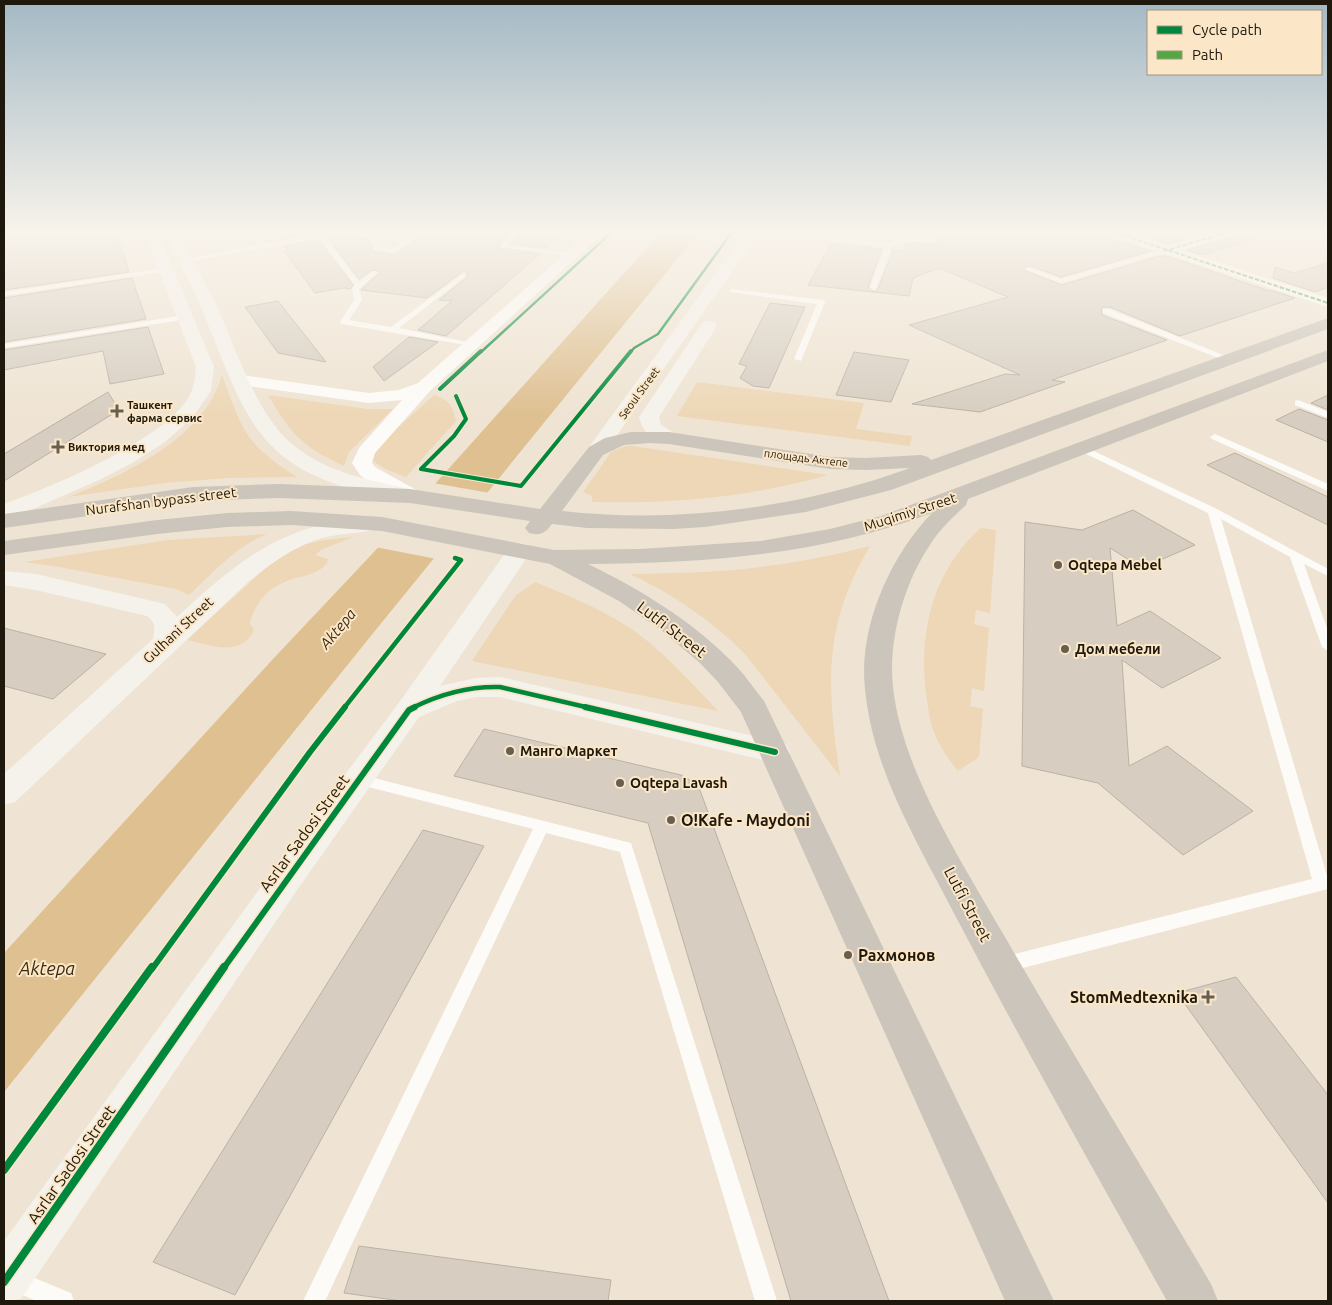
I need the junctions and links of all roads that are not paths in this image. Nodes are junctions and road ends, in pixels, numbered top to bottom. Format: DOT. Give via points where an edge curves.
graph roads {
  1 [pos="175,293"];
  2 [pos="202,293"];
  3 [pos="356,293"];
  4 [pos="440,293"];
  5 [pos="529,293"];
  6 [pos="542,293"];
  7 [pos="717,293"];
  8 [pos="730,293"];
  9 [pos="1296,293"];
  10 [pos="724,303"];
  11 [pos="1328,303"];
  12 [pos="1106,311"];
  13 [pos="185,317"];
  14 [pos="1328,323"];
  15 [pos="393,329"];
  16 [pos="472,344"];
  17 [pos="4,346"];
  18 [pos="1328,355"];
  19 [pos="798,359"];
  20 [pos="1229,359"];
  21 [pos="240,380"];
  22 [pos="432,388"];
  23 [pos="1298,403"];
  24 [pos="1328,415"];
  25 [pos="669,438"];
  26 [pos="1215,438"];
  27 [pos="1083,449"];
  28 [pos="596,450"];
  29 [pos="974,452"];
  30 [pos="1328,488"];
  31 [pos="965,493"];
  32 [pos="410,496"];
  33 [pos="1213,511"];
  34 [pos="4,512"];
  35 [pos="545,517"];
  36 [pos="4,521"];
  37 [pos="382,524"];
  38 [pos="470,540"];
  39 [pos="4,548"];
  40 [pos="520,550"];
  41 [pos="1294,553"];
  42 [pos="554,557"];
  43 [pos="1328,572"];
  44 [pos="4,578"];
  45 [pos="213,598"];
  46 [pos="147,607"];
  47 [pos="166,641"];
  48 [pos="1328,647"];
  49 [pos="402,719"];
  50 [pos="776,752"];
  51 [pos="358,779"];
  52 [pos="4,793"];
  53 [pos="542,826"];
  54 [pos="1325,883"];
  55 [pos="1001,966"];
  56 [pos="5,1280"];
  57 [pos="63,1301"];
  58 [pos="314,1301"];
  59 [pos="766,1301"];
  60 [pos="1030,1301"];
  61 [pos="1194,1301"];
  1 -- 13 [label="main road"];
  2 -- 21 [label="main road"];
  3 -- 15 [label="lane" via="358,300 344,322"];
  4 -- 15 [label="lane"];
  5 -- 16 [label="street"];
  6 -- 22 [label="street"];
  7 -- 28 [label="main road, Seoul Street"];
  8 -- 10 [label="main road"];
  9 -- 11 [label="street"];
  10 -- 19 [label="lane" via="821,302"];
  10 -- 25 [label="main road" via="649,417 652,428"];
  12 -- 20 [label="lane"];
  13 -- 17 [label="lane"];
  13 -- 34 [label="main road" via="206,372 199,394 185,414 157,438 118,462"];
  14 -- 20 [label="main road"];
  15 -- 16 [label="lane"];
  16 -- 22 [label="street"];
  18 -- 27 [label="main road, Muqimiy Street"];
  20 -- 29 [label="main road"];
  21 -- 22 [label="street" via="369,398"];
  21 -- 32 [label="main road" via="266,430 290,453 338,477"];
  22 -- 32 [label="street" via="372,444 362,460 373,476"];
  23 -- 24 [label="lane"];
  25 -- 28 [label="main road, площадь Актепе" via="622,439"];
  25 -- 29 [label="main road, площадь Актепе" via="849,464 904,462"];
  26 -- 30 [label="lane"];
  27 -- 31 [label="main road, Muqimiy Street"];
  27 -- 33 [label="lane"];
  28 -- 35 [label="main road, Seoul Street"];
  29 -- 35 [label="main road" via="855,493 770,512 674,522"];
  31 -- 42 [label="main road, Muqimiy Street" via="856,530 762,548 672,555"];
  31 -- 55 [label="main road, Lutfi Street" via="934,522 906,561 881,635 879,680 886,729 897,764 918,811"];
  32 -- 35 [label="main road, Nurafshan bypass street"];
  32 -- 36 [label="main road, Nurafshan bypass street" via="224,492"];
  33 -- 41 [label="lane"];
  33 -- 54 [label="lane"];
  35 -- 40 [label="main road, Seoul Street"];
  37 -- 38 [label="main road, Nurafshan bypass street"];
  37 -- 39 [label="main road, Nurafshan bypass street" via="307,519 227,520"];
  37 -- 45 [label="main road, Gulhani Street" via="338,527 296,538 266,555"];
  38 -- 40 [label="main road, Muqimiy Street"];
  40 -- 42 [label="main road, Muqimiy Street"];
  40 -- 49 [label="main road, Asrlar Sadosi Street"];
  41 -- 43 [label="lane"];
  41 -- 48 [label="lane"];
  42 -- 50 [label="main road, Lutfi Street" via="598,578 642,605 707,655 754,708"];
  44 -- 46 [label="main road"];
  45 -- 46 [label="main road" via="178,609"];
  45 -- 47 [label="main road, Gulhani Street"];
  46 -- 47 [label="main road" via="163,615 168,622"];
  47 -- 52 [label="main road, Gulhani Street"];
  49 -- 50 [label="main road, Asrlar Sadosi Street" via="409,710 446,693 472,686 500,687"];
  49 -- 51 [label="main road, Asrlar Sadosi Street"];
  50 -- 60 [label="main road, Lutfi Street"];
  51 -- 53 [label="lane"];
  51 -- 56 [label="main road, Asrlar Sadosi Street"];
  53 -- 58 [label="lane"];
  53 -- 59 [label="lane" via="626,848"];
  54 -- 55 [label="lane"];
  55 -- 61 [label="main road, Lutfi Street"];
  56 -- 57 [label="lane"];
}
